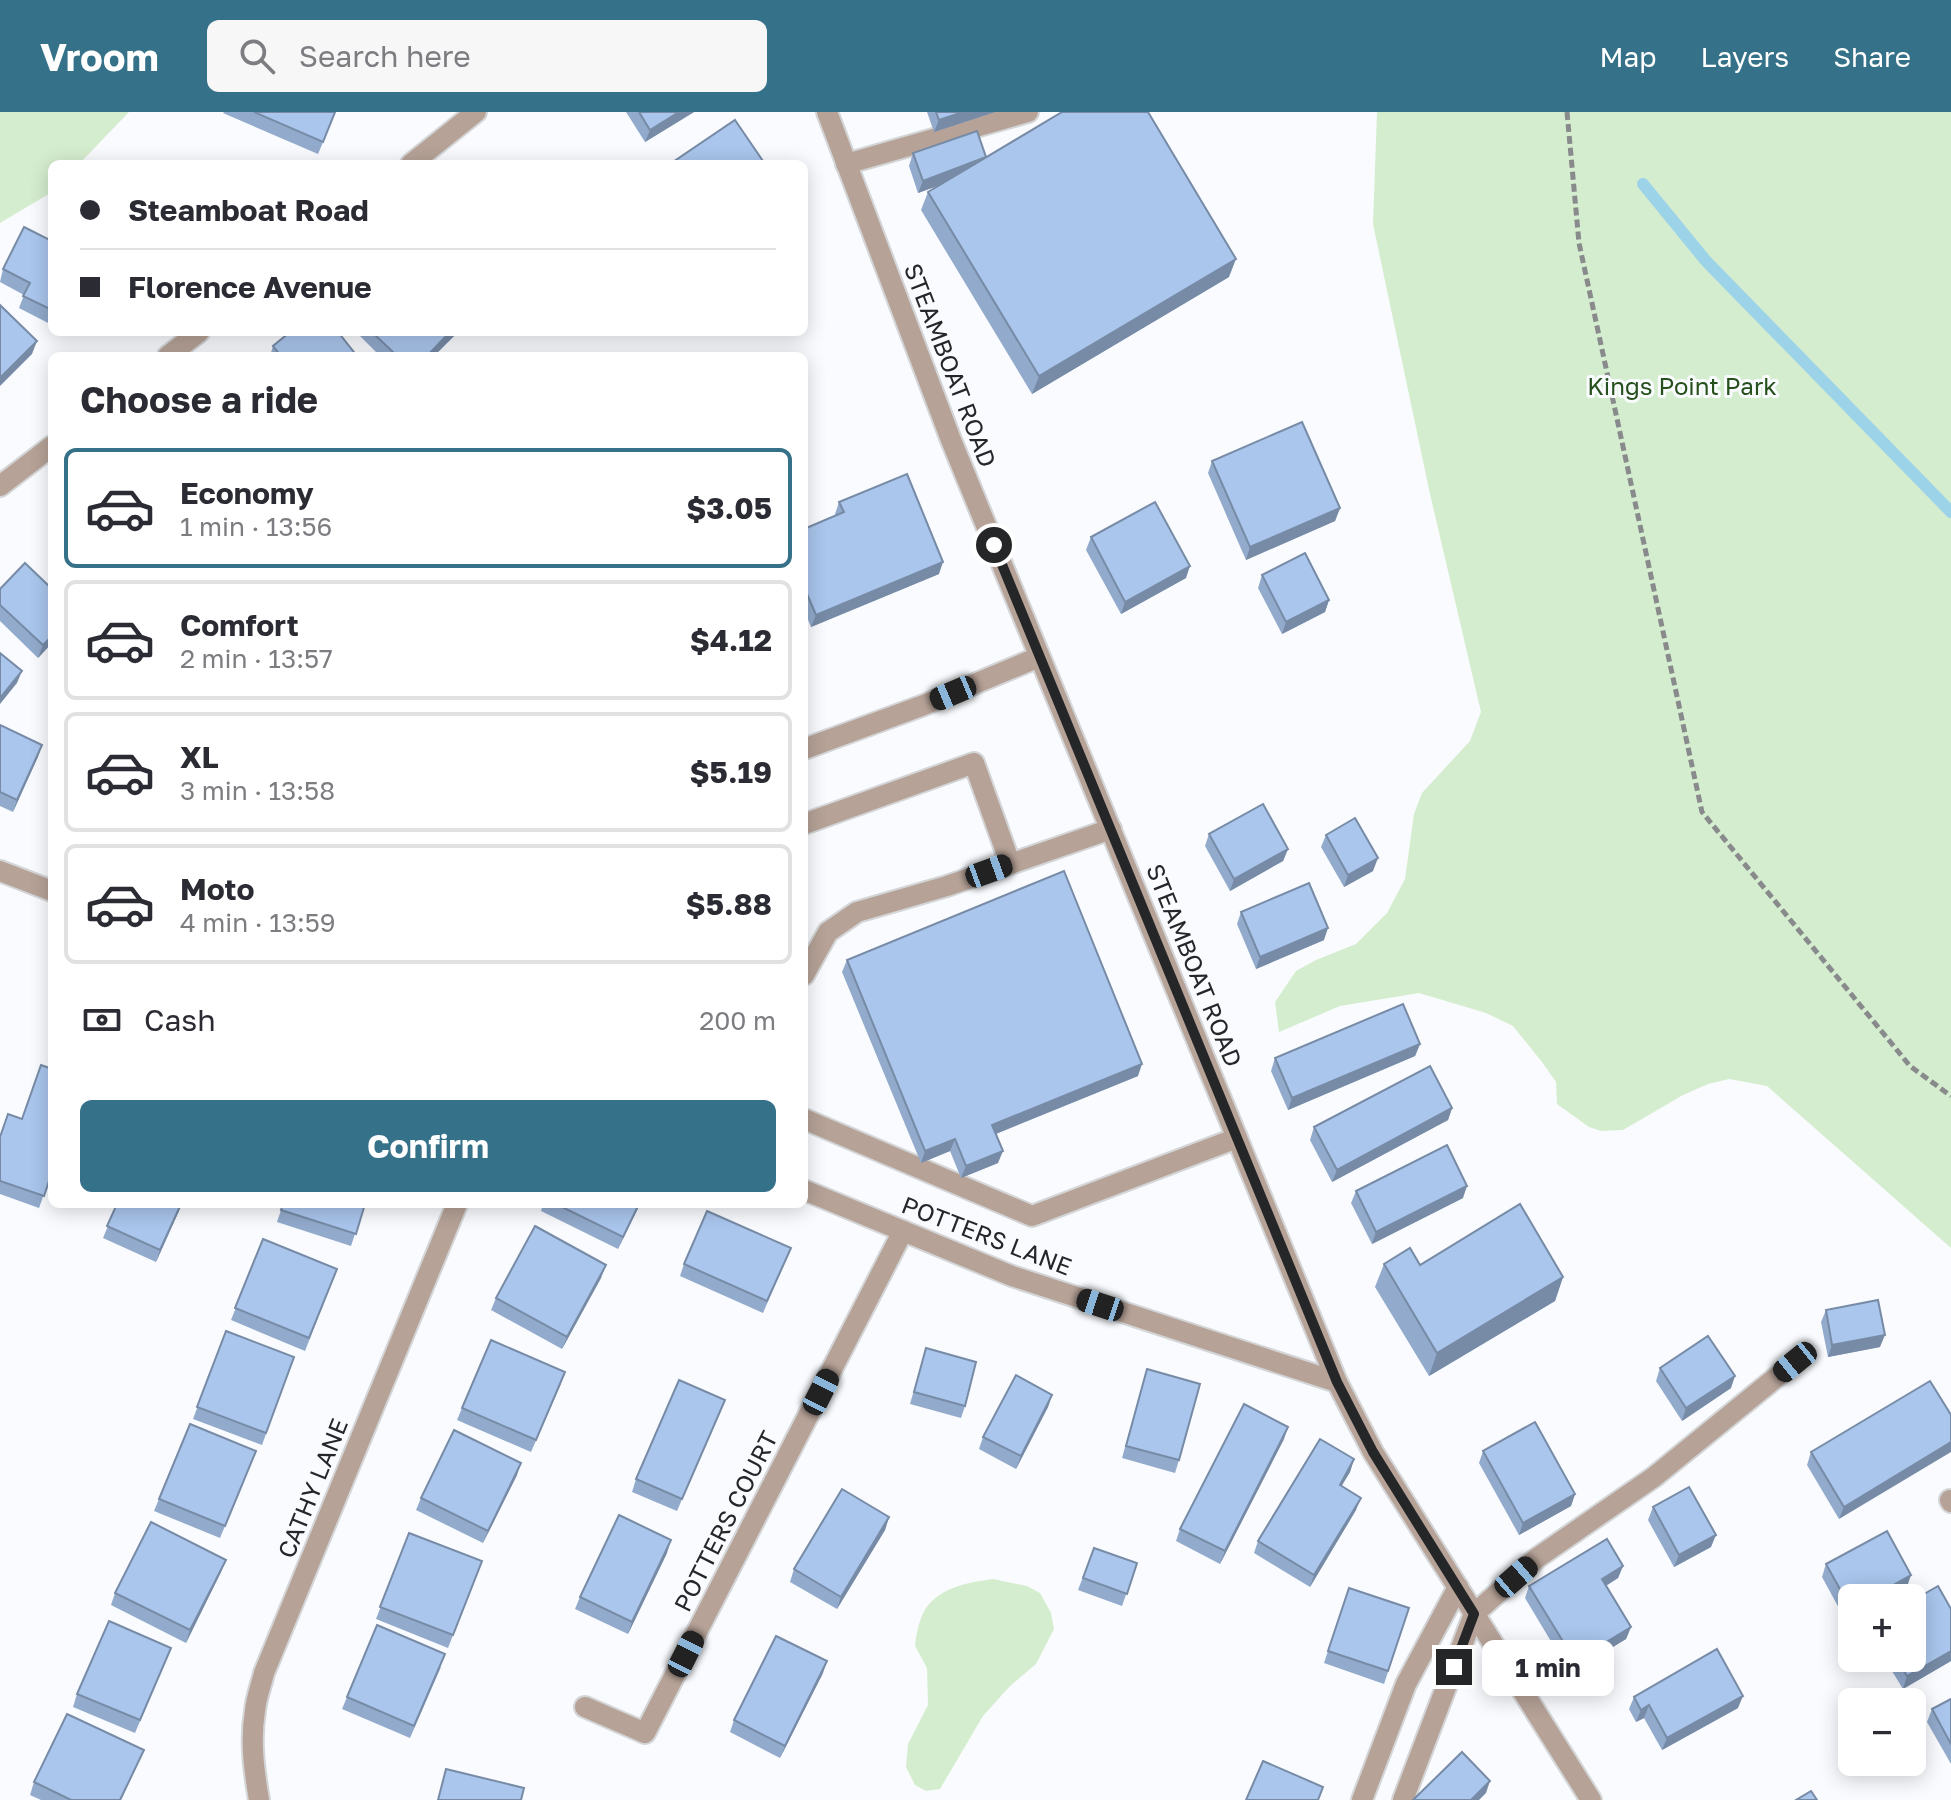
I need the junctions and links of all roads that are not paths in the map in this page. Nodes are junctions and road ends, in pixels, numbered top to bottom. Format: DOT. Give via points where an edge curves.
graph roads {
  1 [pos="476,112"];
  2 [pos="827,112"];
  3 [pos="1028,112"];
  4 [pos="416,160"];
  5 [pos="846,164"];
  6 [pos="194,336"];
  7 [pos="173,352"];
  8 [pos="48,449"];
  9 [pos="0,486"];
  10 [pos="1039,657"];
  11 [pos="808,748"];
  12 [pos="808,823"];
  13 [pos="1111,829"];
  14 [pos="1010,863"];
  15 [pos="0,871"];
  16 [pos="48,889"];
  17 [pos="808,968"];
  18 [pos="808,1121"];
  19 [pos="1237,1138"];
  20 [pos="808,1192"];
  21 [pos="455,1208"];
  22 [pos="903,1231"];
  23 [pos="1795,1362"];
  24 [pos="1337,1382"];
  25 [pos="1458,1587"];
  26 [pos="1474,1614"];
  27 [pos="585,1707"];
  28 [pos="259,1800"];
  29 [pos="1362,1800"];
  30 [pos="1403,1800"];
  31 [pos="1591,1800"];
  1 -- 4 [label="street"];
  2 -- 5 [label="street, STEAMBOAT ROAD"];
  3 -- 5 [label="street"];
  5 -- 10 [label="street, STEAMBOAT ROAD"];
  6 -- 7 [label="street"];
  8 -- 9 [label="street"];
  10 -- 11 [label="street"];
  10 -- 13 [label="street, STEAMBOAT ROAD"];
  12 -- 14 [label="street" via="974,763"];
  13 -- 14 [label="street"];
  13 -- 19 [label="street, STEAMBOAT ROAD"];
  14 -- 17 [label="street" via="857,912 828,932"];
  15 -- 16 [label="street"];
  18 -- 19 [label="street" via="1032,1216"];
  19 -- 24 [label="street, STEAMBOAT ROAD"];
  20 -- 22 [label="street, POTTERS LANE"];
  21 -- 28 [label="street, CATHY LANE" via="264,1673 252,1742"];
  22 -- 24 [label="street, POTTERS LANE" via="1012,1276"];
  22 -- 27 [label="street, POTTERS COURT" via="645,1733"];
  23 -- 26 [label="street" via="1654,1477 1537,1558"];
  24 -- 25 [label="street, STEAMBOAT ROAD" via="1373,1452"];
  25 -- 26 [label="street, STEAMBOAT ROAD"];
  25 -- 29 [label="street" via="1406,1684"];
  26 -- 30 [label="street"];
  26 -- 31 [label="street, STEAMBOAT ROAD"];
}
